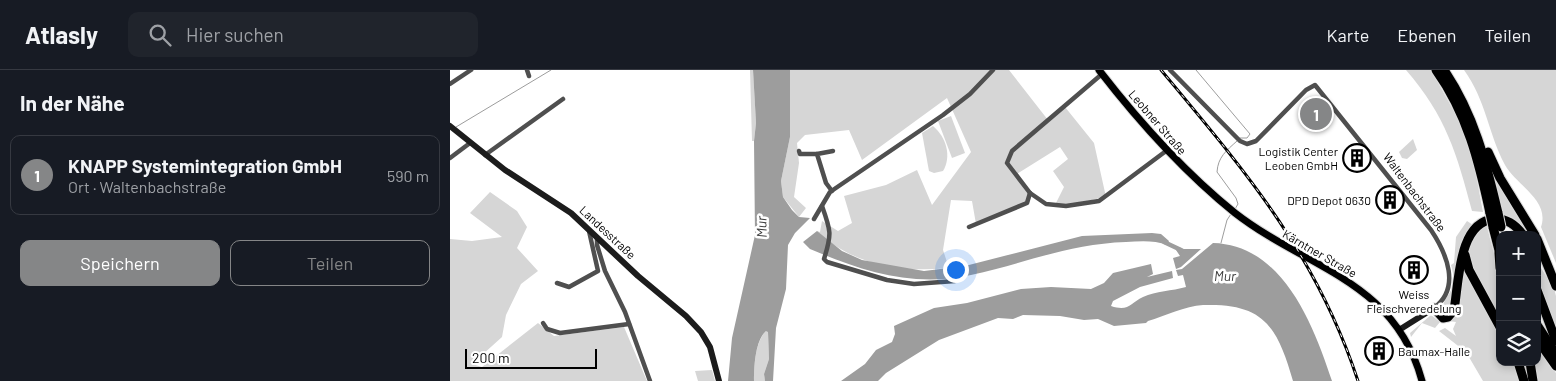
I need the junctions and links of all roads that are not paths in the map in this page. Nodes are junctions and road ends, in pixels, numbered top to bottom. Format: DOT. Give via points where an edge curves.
graph roads {
  1 [pos="471,70"];
  2 [pos="526,70"];
  3 [pos="992,70"];
  4 [pos="1170,70"];
  5 [pos="1436,70"];
  6 [pos="1444,70"];
  7 [pos="1100,72"];
  8 [pos="529,76"];
  9 [pos="450,84"];
  10 [pos="562,99"];
  11 [pos="450,126"];
  12 [pos="1476,131"];
  13 [pos="470,143"];
  14 [pos="1166,150"];
  15 [pos="799,151"];
  16 [pos="833,151"];
  17 [pos="817,154"];
  18 [pos="485,155"];
  19 [pos="450,158"];
  20 [pos="1203,186"];
  21 [pos="832,191"];
  22 [pos="1030,193"];
  23 [pos="822,206"];
  24 [pos="1494,213"];
  25 [pos="814,219"];
  26 [pos="970,227"];
  27 [pos="589,230"];
  28 [pos="1499,230"];
  29 [pos="1519,231"];
  30 [pos="1533,231"];
  31 [pos="597,237"];
  32 [pos="1541,249"];
  33 [pos="1464,250"];
  34 [pos="955,281"];
  35 [pos="557,283"];
  36 [pos="1556,286"];
  37 [pos="1541,301"];
  38 [pos="1434,308"];
  39 [pos="1497,321"];
  40 [pos="543,323"];
  41 [pos="629,324"];
  42 [pos="1399,330"];
  43 [pos="1541,332"];
  44 [pos="1556,341"];
  45 [pos="1541,345"];
  46 [pos="1556,354"];
  47 [pos="1519,366"];
  48 [pos="1531,366"];
  49 [pos="1556,366"];
  50 [pos="650,381"];
  51 [pos="720,381"];
  52 [pos="1422,381"];
  53 [pos="1524,381"];
  54 [pos="1533,381"];
  1 -- 9 [label="street"];
  2 -- 8 [label="street"];
  3 -- 21 [label="street" via="956,105"];
  4 -- 38 [label="street, Waltenbachstraße" via="1239,140 1247,144 1256,140 1306,90 1316,85 1442,248 1449,288"];
  5 -- 24 [label="highway" via="1471,136"];
  6 -- 12 [label="highway"];
  7 -- 14 [label="main road, Leobner Straße"];
  7 -- 22 [label="street" via="1012,152 1007,163"];
  10 -- 18 [label="street"];
  11 -- 13 [label="main road, Landesstraße"];
  12 -- 24 [label="highway"];
  12 -- 30 [label="highway" via="1482,136 1500,178"];
  13 -- 18 [label="main road, Landesstraße"];
  13 -- 19 [label="street"];
  14 -- 20 [label="main road, Leobner Straße"];
  14 -- 22 [label="street" via="1099,202 1066,206 1046,204"];
  15 -- 17 [label="street" via="800,154"];
  16 -- 17 [label="street"];
  17 -- 21 [label="street" via="826,183"];
  18 -- 27 [label="main road, Landesstraße" via="562,206"];
  20 -- 42 [label="main road, Kärntner Straße" via="1282,245 1354,284 1384,310"];
  21 -- 23 [label="street"];
  22 -- 26 [label="street" via="1027,203"];
  23 -- 25 [label="street"];
  23 -- 34 [label="street" via="831,238 824,259 827,262 887,280 914,284"];
  24 -- 28 [label="highway, bridge"];
  27 -- 31 [label="main road, Landesstraße"];
  27 -- 35 [label="street" via="598,271 569,287"];
  29 -- 33 [label="highway" via="1504,220 1485,221 1471,231"];
  31 -- 41 [label="street" via="605,271"];
  31 -- 51 [label="main road, Landesstraße" via="701,332 714,358"];
  32 -- 36 [label="highway"];
  33 -- 38 [label="highway" via="1452,314 1443,318"];
  33 -- 39 [label="highway" via="1469,270"];
  37 -- 44 [label="highway"];
  38 -- 42 [label="main road, Waltenbachstraße"];
  40 -- 41 [label="street" via="547,329 560,333"];
  41 -- 50 [label="street"];
  42 -- 52 [label="main road, Kärntner Straße"];
  43 -- 46 [label="highway"];
  45 -- 49 [label="highway"];
  47 -- 53 [label="highway"];
  48 -- 54 [label="highway"];
}
